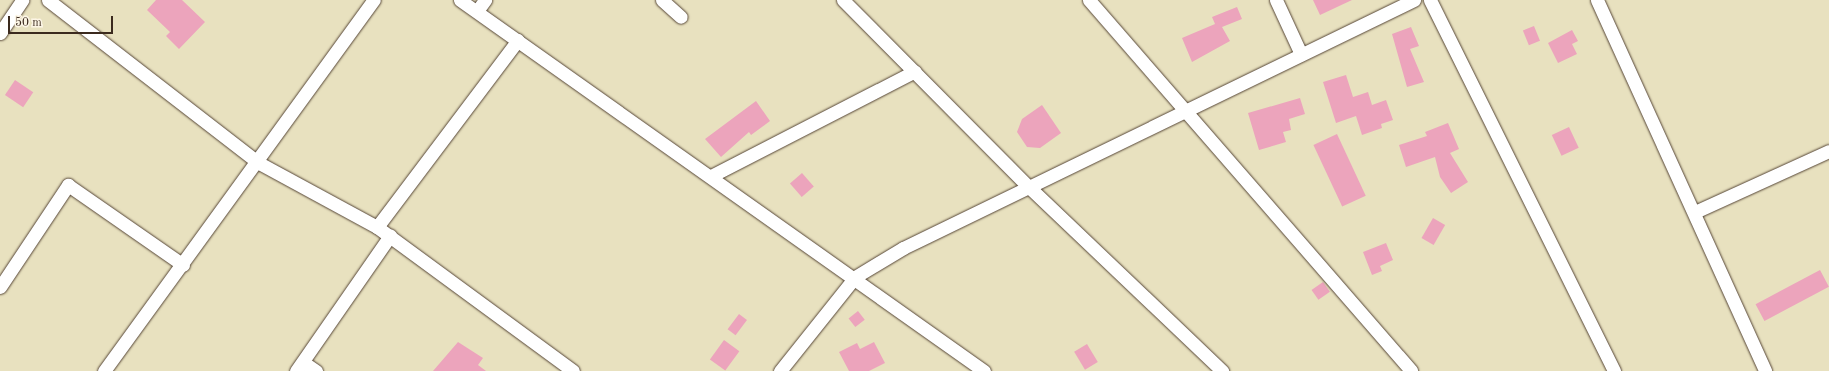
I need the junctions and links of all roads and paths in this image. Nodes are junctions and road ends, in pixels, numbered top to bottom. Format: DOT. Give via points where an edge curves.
graph roads {
  1 [pos="22,0"];
  2 [pos="48,0"];
  3 [pos="374,0"];
  4 [pos="460,0"];
  5 [pos="662,0"];
  6 [pos="843,0"];
  7 [pos="1089,0"];
  8 [pos="1276,0"];
  9 [pos="1414,0"];
  10 [pos="1430,0"];
  11 [pos="1597,0"];
  12 [pos="481,5"];
  13 [pos="681,17"];
  14 [pos="0,32"];
  15 [pos="518,40"];
  16 [pos="1301,54"];
  17 [pos="915,71"];
  18 [pos="1186,112"];
  19 [pos="1829,151"];
  20 [pos="259,163"];
  21 [pos="711,176"];
  22 [pos="1029,187"];
  23 [pos="1695,212"];
  24 [pos="377,227"];
  25 [pos="390,236"];
  26 [pos="183,265"];
  27 [pos="855,277"];
  28 [pos="0,287"];
  29 [pos="300,367"];
  30 [pos="104,371"];
  31 [pos="316,371"];
  32 [pos="573,371"];
  33 [pos="780,371"];
  34 [pos="984,371"];
  35 [pos="1222,371"];
  36 [pos="1411,371"];
  37 [pos="1614,371"];
  38 [pos="1765,371"];
  1 -- 14 [label="street"];
  2 -- 20 [label="street"];
  3 -- 20 [label="street"];
  4 -- 12 [label="street"];
  5 -- 13 [label="street"];
  6 -- 17 [label="street"];
  7 -- 18 [label="street"];
  8 -- 16 [label="street"];
  9 -- 16 [label="street"];
  10 -- 37 [label="street"];
  11 -- 23 [label="street"];
  12 -- 15 [label="street"];
  15 -- 21 [label="street"];
  15 -- 24 [label="street"];
  16 -- 18 [label="street"];
  17 -- 21 [label="street"];
  17 -- 22 [label="street"];
  18 -- 22 [label="street"];
  18 -- 36 [label="street"];
  19 -- 23 [label="street"];
  20 -- 24 [label="street"];
  20 -- 26 [label="street"];
  21 -- 27 [label="street"];
  22 -- 27 [label="street" via="903,248"];
  22 -- 35 [label="street"];
  23 -- 38 [label="street"];
  24 -- 25 [label="street"];
  25 -- 29 [label="street"];
  25 -- 32 [label="street"];
  26 -- 28 [label="street" via="68,185"];
  26 -- 30 [label="street"];
  27 -- 33 [label="street"];
  27 -- 34 [label="street"];
  29 -- 31 [label="street"];
}
